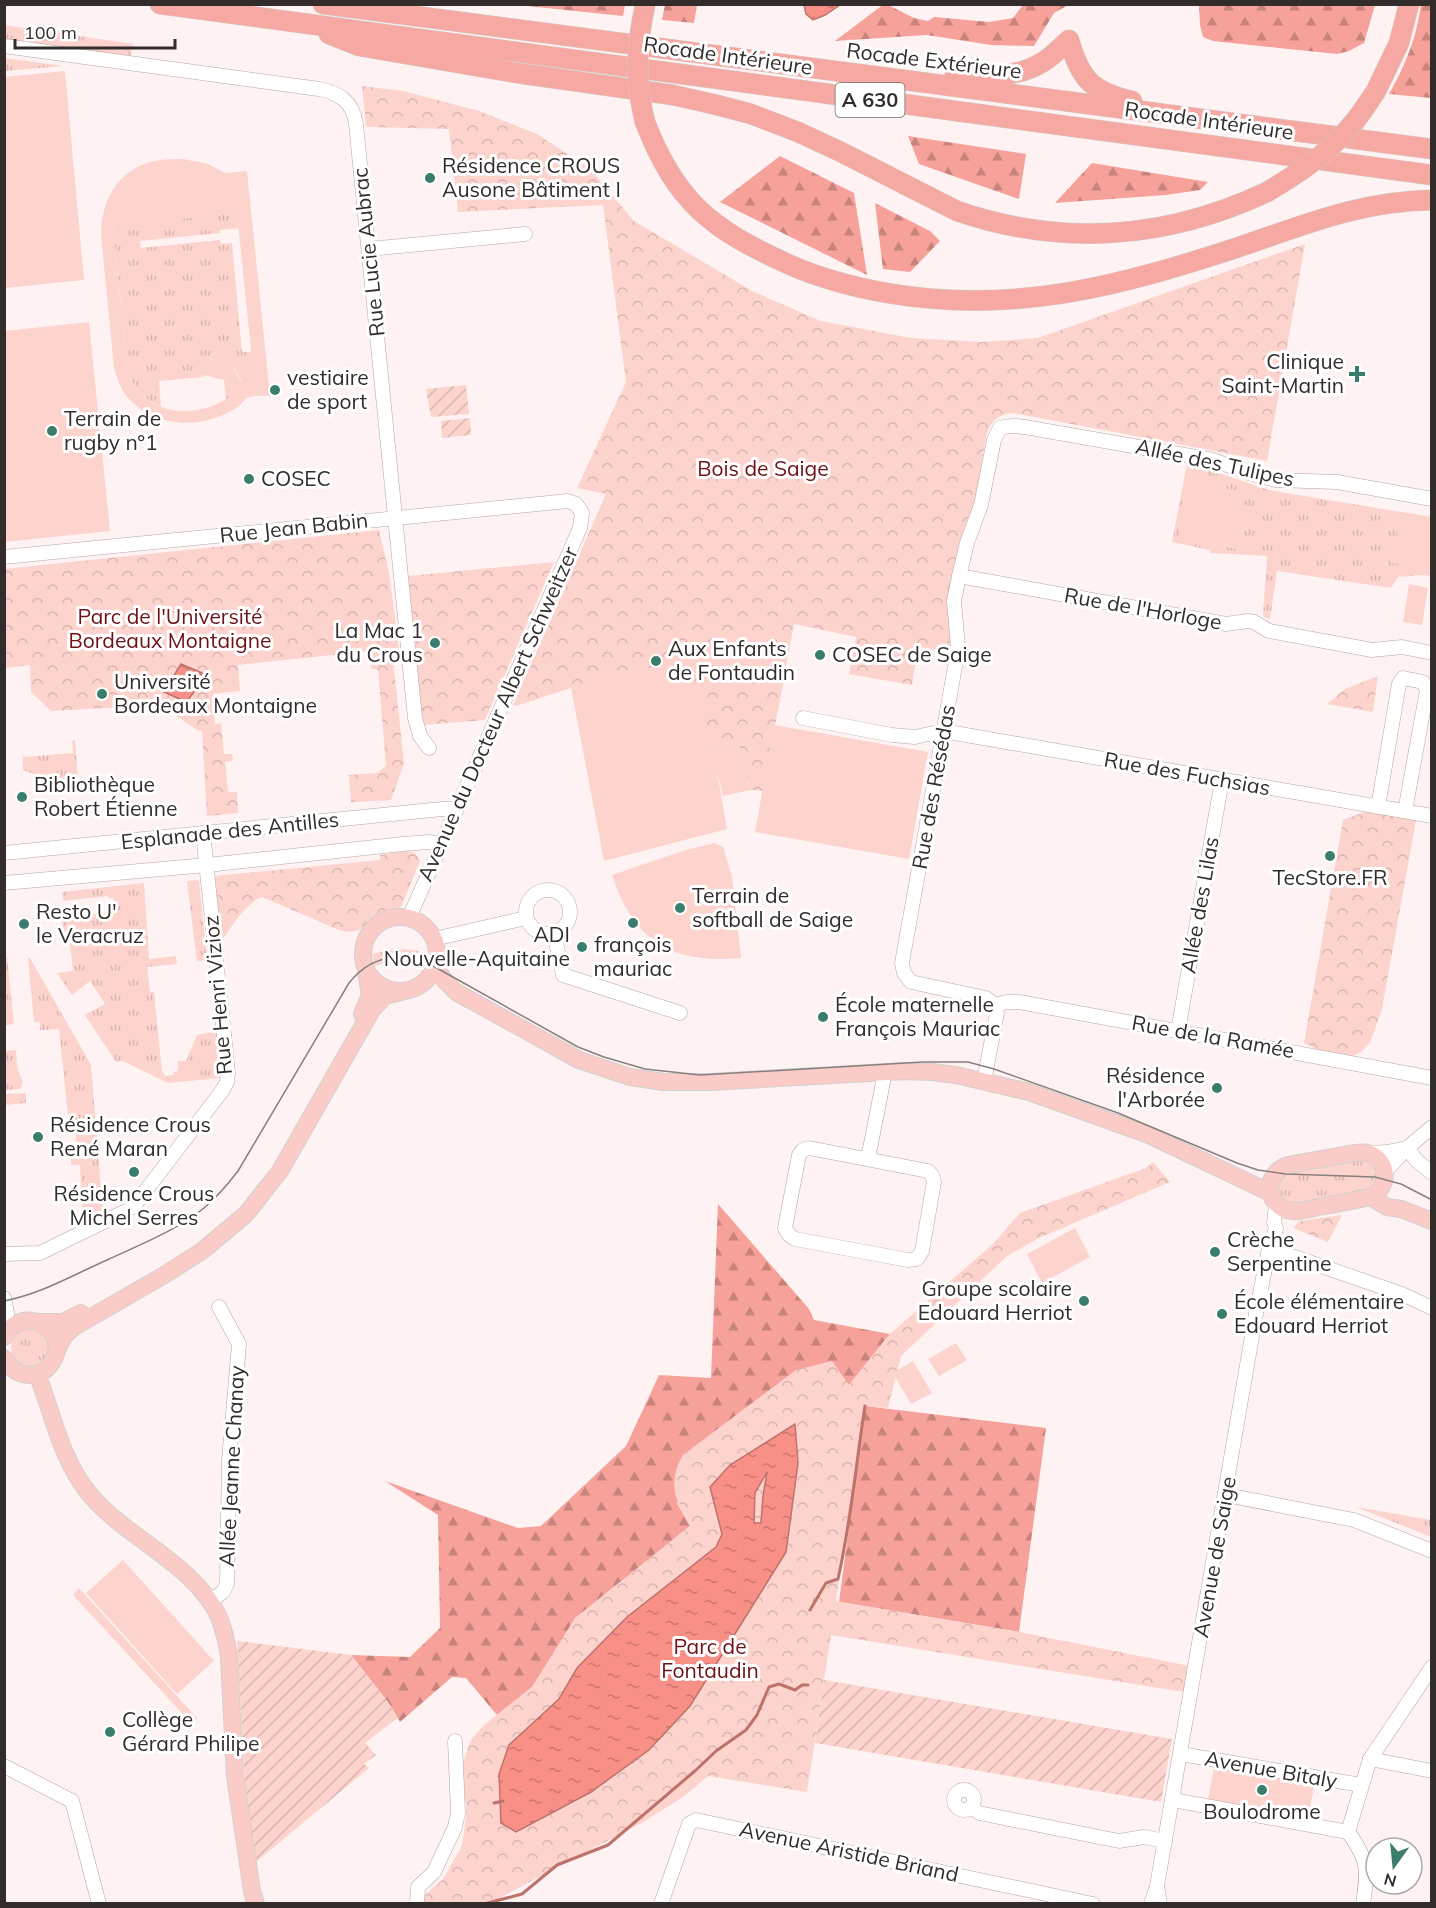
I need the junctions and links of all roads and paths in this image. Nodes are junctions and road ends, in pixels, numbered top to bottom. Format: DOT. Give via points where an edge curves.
graph roads {
  1 [pos="160,4"];
  2 [pos="323,4"];
  3 [pos="1409,4"];
  4 [pos="645,5"];
  5 [pos="308,24"];
  6 [pos="4,46"];
  7 [pos="716,56"];
  8 [pos="1272,129"];
  9 [pos="1431,150"];
  10 [pos="1431,175"];
  11 [pos="1431,200"];
  12 [pos="525,234"];
  13 [pos="369,249"];
  14 [pos="1000,428"];
  15 [pos="1431,499"];
  16 [pos="580,509"];
  17 [pos="395,518"];
  18 [pos="4,557"];
  19 [pos="959,576"];
  20 [pos="1431,652"];
  21 [pos="802,718"];
  22 [pos="943,731"];
  23 [pos="429,748"];
  24 [pos="1222,780"];
  25 [pos="1378,807"];
  26 [pos="456,809"];
  27 [pos="1405,811"];
  28 [pos="1431,816"];
  29 [pos="203,833"];
  30 [pos="441,844"];
  31 [pos="4,853"];
  32 [pos="207,865"];
  33 [pos="4,883"];
  34 [pos="409,918"];
  35 [pos="526,918"];
  36 [pos="554,933"];
  37 [pos="434,939"];
  38 [pos="435,967"];
  39 [pos="366,972"];
  40 [pos="407,991"];
  41 [pos="456,992"];
  42 [pos="995,1005"];
  43 [pos="680,1013"];
  44 [pos="1178,1031"];
  45 [pos="885,1072"];
  46 [pos="984,1077"];
  47 [pos="1431,1078"];
  48 [pos="1431,1127"];
  49 [pos="1407,1148"];
  50 [pos="1368,1153"];
  51 [pos="868,1159"];
  52 [pos="1384,1173"];
  53 [pos="1431,1173"];
  54 [pos="1235,1175"];
  55 [pos="1274,1176"];
  56 [pos="1375,1194"];
  57 [pos="1279,1203"];
  58 [pos="1431,1221"];
  59 [pos="1269,1248"];
  60 [pos="4,1254"];
  61 [pos="4,1298"];
  62 [pos="219,1307"];
  63 [pos="1431,1308"];
  64 [pos="39,1322"];
  65 [pos="5,1336"];
  66 [pos="57,1350"];
  67 [pos="5,1359"];
  68 [pos="37,1374"];
  69 [pos="1226,1495"];
  70 [pos="1431,1551"];
  71 [pos="210,1601"];
  72 [pos="1431,1667"];
  73 [pos="455,1741"];
  74 [pos="1181,1754"];
  75 [pos="1370,1759"];
  76 [pos="4,1766"];
  77 [pos="1431,1771"];
  78 [pos="1361,1785"];
  79 [pos="1173,1800"];
  80 [pos="971,1808"];
  81 [pos="1348,1832"];
  82 [pos="1165,1841"];
  83 [pos="250,1870"];
  84 [pos="1157,1887"];
  85 [pos="99,1904"];
  86 [pos="256,1904"];
  87 [pos="265,1904"];
  88 [pos="417,1904"];
  89 [pos="661,1904"];
  90 [pos="1093,1904"];
  91 [pos="1151,1904"];
  92 [pos="1160,1904"];
  93 [pos="1363,1904"];
  1 -- 5 [label="highway, Rocade Intérieure / A 630"];
  2 -- 7 [label="highway, Rocade Extérieure / A 630"];
  3 -- 5 [label="highway, bridge" via="1399,43 1376,91 1350,127 1301,172 1221,212 1155,229 1080,234 1020,228 957,211 841,152 750,114 673,95 359,46"];
  4 -- 11 [label="highway, bridge" via="637,63 641,105 665,167 688,200 739,240 793,267 842,284 935,300 1046,297 1174,268 1320,218 1364,207"];
  5 -- 10 [label="highway, Rocade Intérieure / A 630"];
  6 -- 13 [label="street, Rue Lucie Aubrac" via="339,94 348,102 355,119"];
  7 -- 8 [label="highway, Rocade Extérieure / A 630"];
  7 -- 8 [label="highway" via="846,62 981,77 1024,70 1043,62 1069,40 1083,76 1102,92"];
  8 -- 9 [label="highway, Rocade Extérieure / A 630"];
  12 -- 13 [label="street"];
  13 -- 17 [label="street, Rue Lucie Aubrac"];
  14 -- 15 [label="street, Allée des Tulipes" via="1015,426 1203,459 1276,480 1337,482"];
  14 -- 19 [label="street, Rue des Résédas"];
  16 -- 17 [label="street, Rue Jean Babin" via="568,501"];
  16 -- 26 [label="street, Avenue du Docteur Albert Schweitzer" via="580,528"];
  17 -- 18 [label="street, Rue Jean Babin"];
  17 -- 23 [label="street, Rue Lucie Aubrac" via="415,718 420,736"];
  19 -- 20 [label="street, Rue de l'Horloge" via="1226,624 1256,622 1269,631 1372,650 1402,647"];
  19 -- 22 [label="street, Rue des Résédas" via="954,601 958,647"];
  21 -- 22 [label="street" via="892,735 915,737"];
  22 -- 24 [label="street, Rue des Fuchsias"];
  22 -- 42 [label="street, Rue des Résédas" via="902,963 911,982 977,995"];
  24 -- 25 [label="street, Rue des Fuchsias"];
  24 -- 44 [label="street, Allée des Lilas"];
  25 -- 27 [label="street, Rue des Fuchsias"];
  25 -- 27 [label="street" via="1400,684 1403,678 1424,681 1427,690"];
  26 -- 29 [label="street, Esplanade des Antilles"];
  26 -- 30 [label="street, Avenue du Docteur Albert Schweitzer"];
  27 -- 28 [label="street, Rue des Fuchsias"];
  29 -- 31 [label="street, Esplanade des Antilles"];
  29 -- 32 [label="street, Rue Henri Vizioz"];
  30 -- 32 [label="street, Esplanade des Antilles" via="406,843"];
  30 -- 34 [label="street, Avenue du Docteur Albert Schweitzer"];
  32 -- 33 [label="street, Esplanade des Antilles"];
  32 -- 60 [label="street, Rue Henri Vizioz" via="227,1082 128,1210 40,1253"];
  34 -- 37 [label="main road" via="424,925"];
  34 -- 39 [label="main road" via="386,919 368,934 362,953"];
  35 -- 36 [label="street" via="540,933"];
  35 -- 36 [label="street" via="530,897 543,890 557,891 568,902 570,915 564,927"];
  35 -- 37 [label="street"];
  36 -- 43 [label="street" via="563,975"];
  37 -- 38 [label="main road"];
  38 -- 40 [label="main road" via="422,984"];
  38 -- 41 [label="main road"];
  39 -- 40 [label="main road" via="381,987"];
  39 -- 64 [label="main road" via="370,995 365,1008 274,1167 240,1210 179,1260 70,1319"];
  40 -- 41 [label="main road" via="429,988"];
  40 -- 66 [label="main road" via="385,996 372,1010 280,1171 246,1214 202,1251 74,1326"];
  41 -- 45 [label="main road" via="579,1060 630,1077 710,1082"];
  42 -- 44 [label="street, Rue de la Ramée" via="1019,1002"];
  42 -- 46 [label="street" via="997,1013"];
  44 -- 47 [label="street, Rue de la Ramée"];
  45 -- 46 [label="main road" via="946,1066"];
  45 -- 51 [label="street"];
  46 -- 54 [label="main road" via="1016,1085 1149,1135"];
  48 -- 49 [label="street"];
  49 -- 50 [label="street"];
  49 -- 52 [label="street"];
  49 -- 53 [label="street"];
  50 -- 52 [label="main road" via="1378,1159"];
  50 -- 55 [label="main road" via="1288,1165"];
  51 -- 51 [label="street" via="803,1150 785,1228 795,1239 917,1259 922,1251 932,1175"];
  52 -- 56 [label="main road"];
  54 -- 55 [label="main road"];
  54 -- 57 [label="main road"];
  55 -- 57 [label="main road" via="1270,1184"];
  56 -- 57 [label="main road"];
  56 -- 58 [label="main road" via="1387,1207"];
  57 -- 59 [label="street, Avenue de Saige"];
  59 -- 63 [label="street" via="1402,1294"];
  59 -- 69 [label="street, Avenue de Saige"];
  61 -- 65 [label="street"];
  62 -- 71 [label="street, Allée Jeanne Chanay" via="239,1344 230,1460 227,1584"];
  64 -- 65 [label="main road" via="23,1321"];
  64 -- 66 [label="main road" via="52,1333"];
  66 -- 68 [label="main road" via="51,1365"];
  67 -- 68 [label="main road" via="16,1371"];
  68 -- 71 [label="main road" via="59,1442 86,1490 101,1508 187,1576"];
  69 -- 70 [label="street" via="1354,1520"];
  69 -- 74 [label="street, Avenue de Saige"];
  71 -- 83 [label="main road" via="219,1617 229,1657 235,1776"];
  72 -- 75 [label="street"];
  73 -- 88 [label="street" via="455,1827 434,1872 416,1891"];
  74 -- 78 [label="street, Avenue Bitaly"];
  74 -- 79 [label="street, Avenue de Saige"];
  75 -- 77 [label="street"];
  75 -- 78 [label="street"];
  76 -- 85 [label="street" via="72,1801"];
  78 -- 81 [label="street"];
  79 -- 81 [label="street"];
  79 -- 82 [label="street, Avenue de Saige"];
  80 -- 82 [label="street" via="979,1813 1119,1841 1144,1837"];
  81 -- 93 [label="street" via="1365,1860"];
  82 -- 84 [label="street, Avenue de Saige"];
  83 -- 86 [label="main road"];
  83 -- 87 [label="main road"];
  84 -- 91 [label="street"];
  84 -- 92 [label="street"];
  89 -- 90 [label="street, Avenue Aristide Briand" via="689,1824 696,1820"];
}
